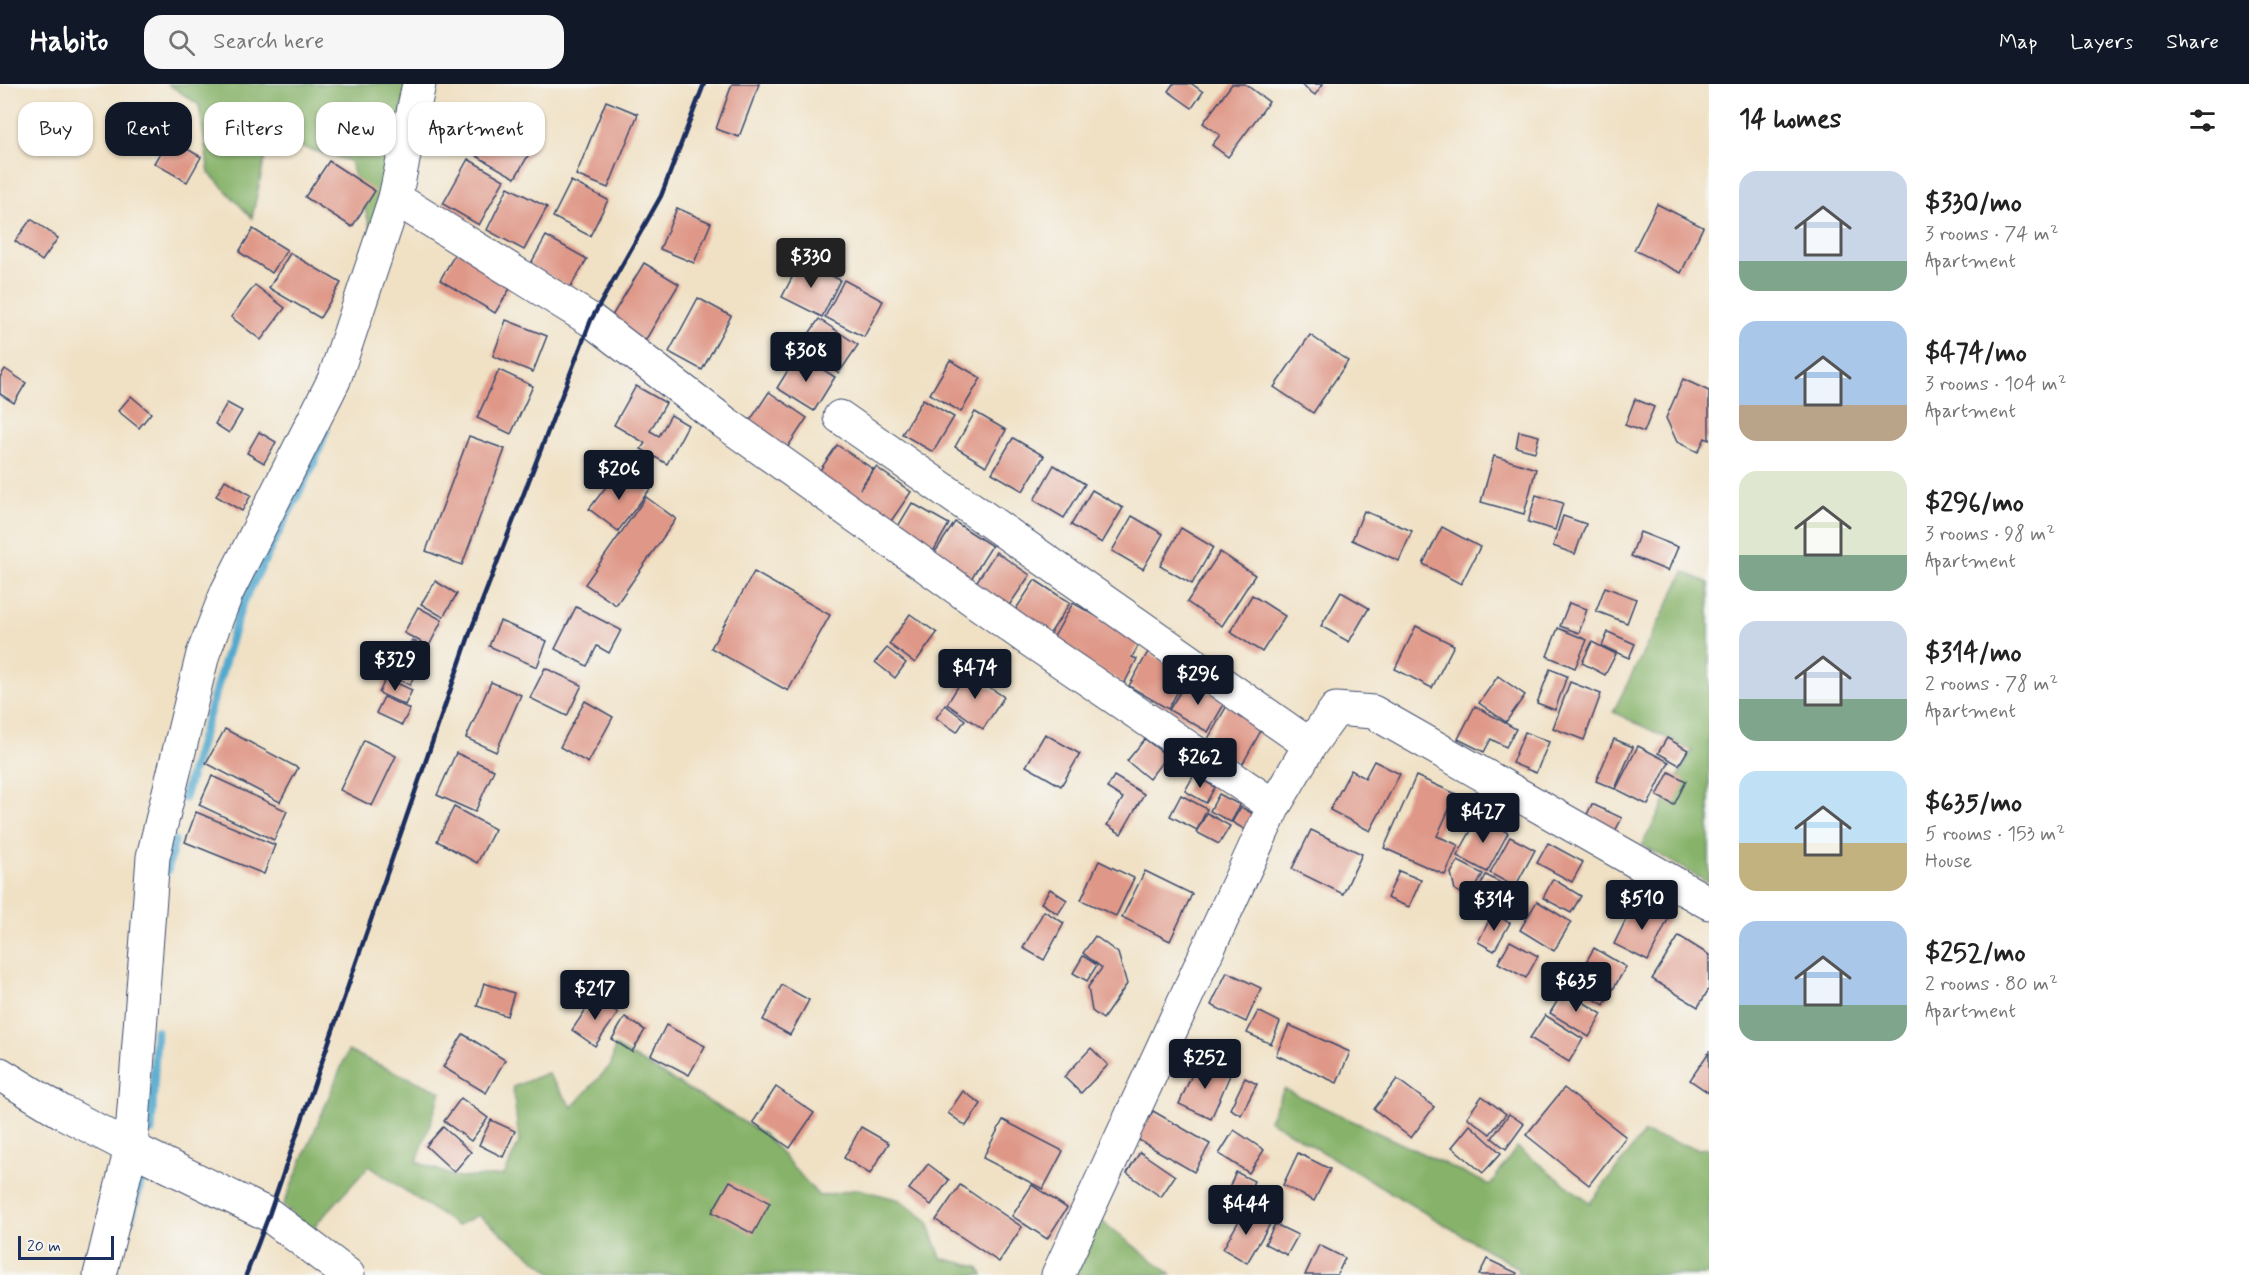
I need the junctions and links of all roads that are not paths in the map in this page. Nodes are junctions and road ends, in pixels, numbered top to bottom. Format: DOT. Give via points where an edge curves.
graph roads {
  1 [pos="419,84"];
  2 [pos="396,198"];
  3 [pos="840,417"];
  4 [pos="1310,745"];
  5 [pos="1274,806"];
  6 [pos="1709,903"];
  7 [pos="0,1074"];
  8 [pos="131,1148"];
  9 [pos="100,1275"];
  10 [pos="348,1275"];
  11 [pos="1058,1275"];
  1 -- 2 [label="street"];
  2 -- 5 [label="street" via="591,320 724,422 1027,638"];
  2 -- 8 [label="street" via="334,380 227,592 203,654 153,857"];
  3 -- 4 [label="street"];
  4 -- 5 [label="street"];
  4 -- 6 [label="street" via="1336,709 1373,712"];
  5 -- 11 [label="street"];
  7 -- 8 [label="street"];
  8 -- 9 [label="street"];
  8 -- 10 [label="street" via="269,1215"];
}
